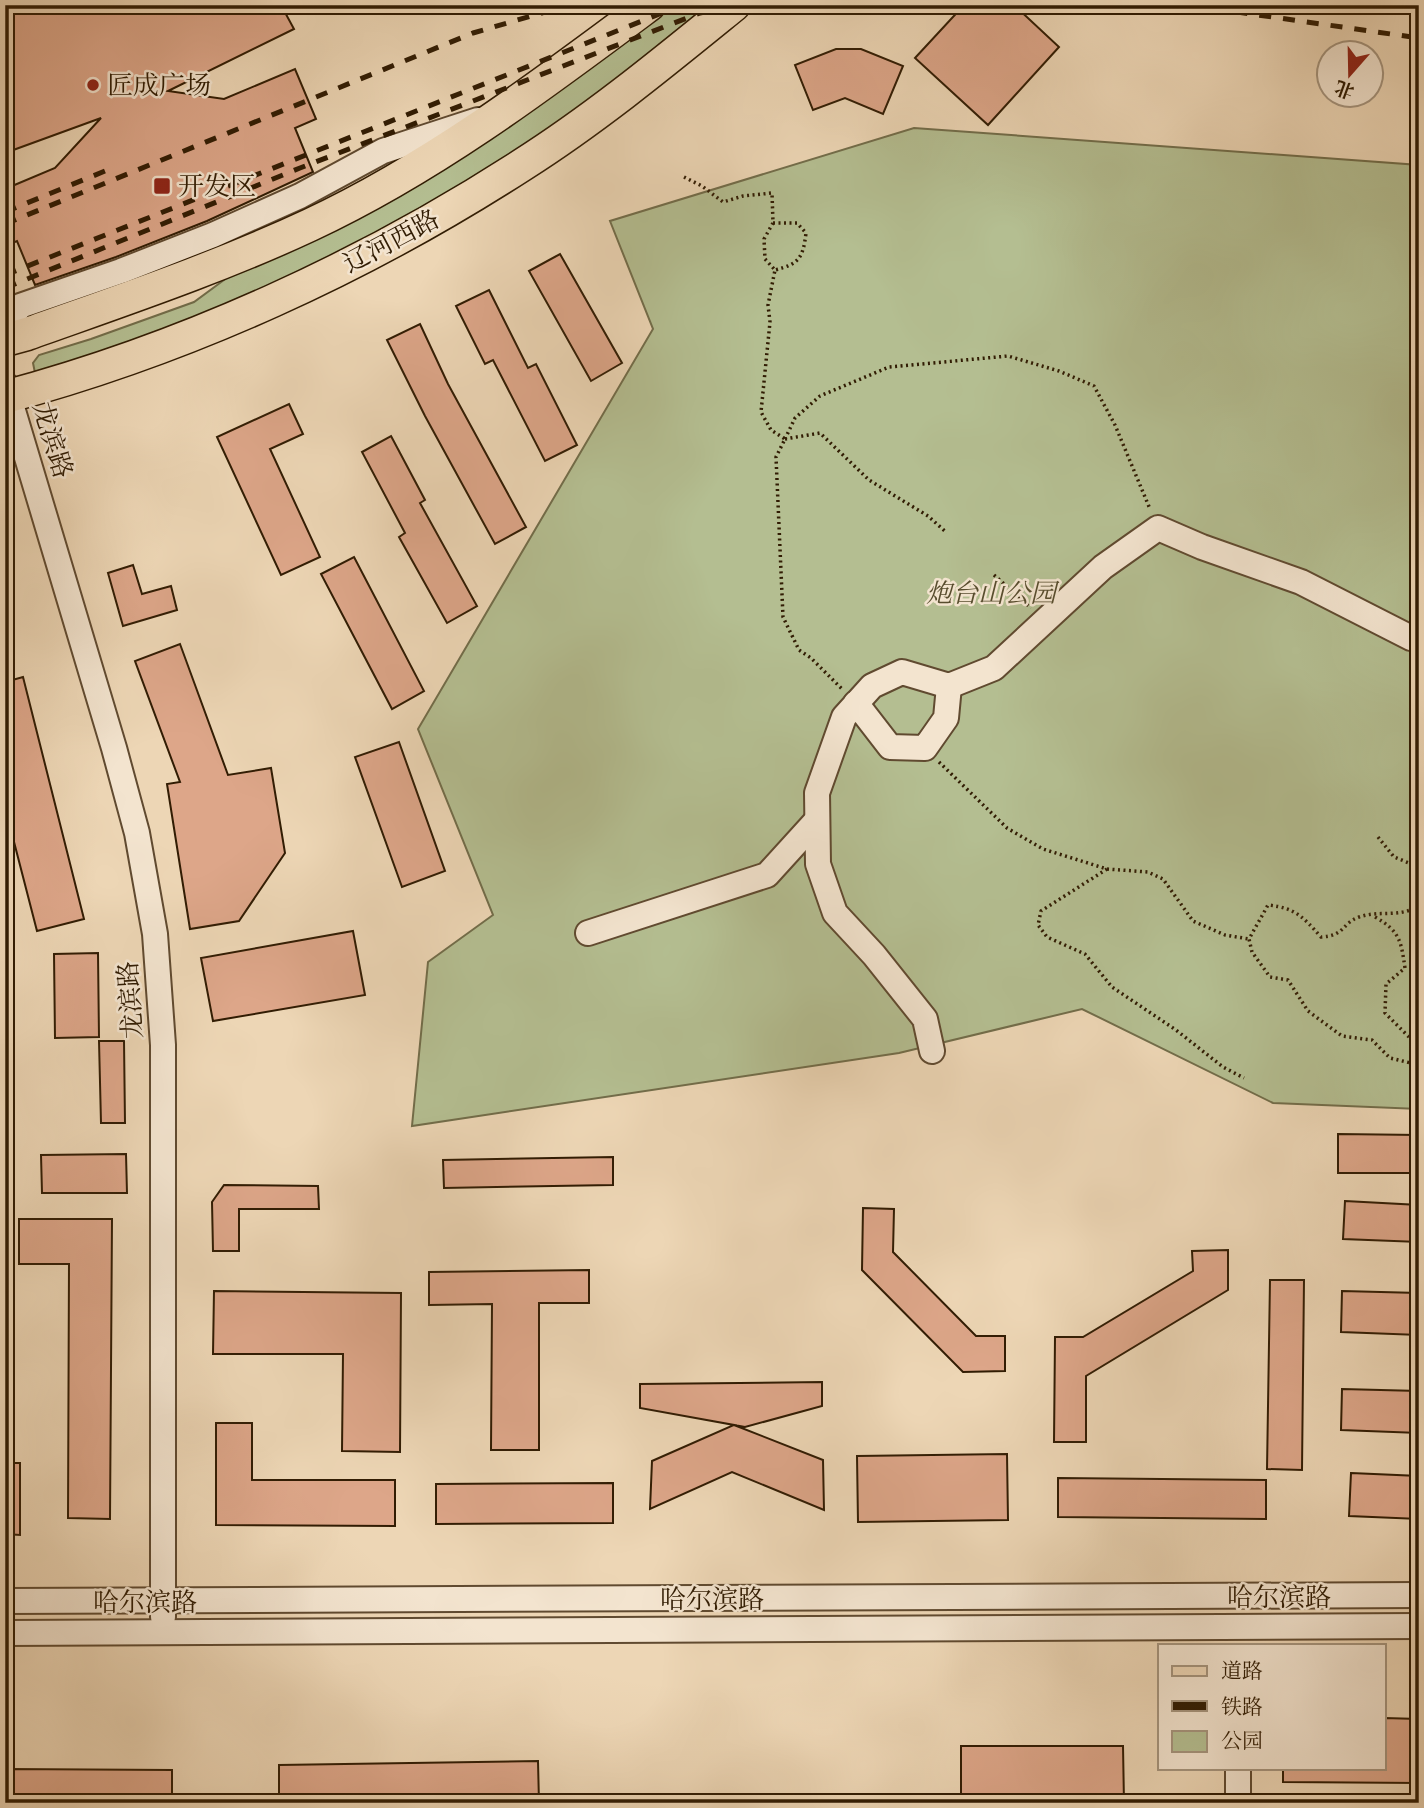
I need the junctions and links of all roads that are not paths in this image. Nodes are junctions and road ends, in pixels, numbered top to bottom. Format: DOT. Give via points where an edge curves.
graph roads {
  1 [pos="649,5"];
  2 [pos="734,5"];
  3 [pos="499,113"];
  4 [pos="5,327"];
  5 [pos="5,340"];
  6 [pos="6,392"];
  7 [pos="1419,640"];
  8 [pos="949,686"];
  9 [pos="856,703"];
  10 [pos="817,820"];
  11 [pos="588,933"];
  12 [pos="932,1052"];
  13 [pos="1419,1595"];
  14 [pos="1237,1596"];
  15 [pos="5,1601"];
  16 [pos="163,1601"];
  17 [pos="1419,1626"];
  18 [pos="163,1632"];
  19 [pos="5,1633"];
  20 [pos="1237,1636"];
  21 [pos="1238,1770"];
  22 [pos="1238,1803"];
  1 -- 3 [label="main road, 辽河西路"];
  2 -- 6 [label="main road, 辽河西路" via="607,105 439,216 239,314 133,357"];
  3 -- 4 [label="street" via="383,151 300,196 213,235 20,306"];
  3 -- 5 [label="main road, 辽河西路" via="414,169 312,224 220,265"];
  6 -- 16 [label="street, 龙滨路" via="114,748 137,833 155,934 163,1045"];
  7 -- 8 [label="street" via="1301,582 1158,528 1103,567 994,668"];
  8 -- 9 [label="street" via="902,672 872,686"];
  8 -- 9 [label="street" via="946,718 925,748 890,747"];
  9 -- 10 [label="street" via="844,717 817,793"];
  10 -- 11 [label="street" via="767,875"];
  10 -- 12 [label="street" via="818,864 835,913 925,1019"];
  13 -- 14 [label="street, 哈尔滨路"];
  14 -- 16 [label="street, 哈尔滨路"];
  14 -- 20 [label="street"];
  15 -- 16 [label="street, 哈尔滨路"];
  16 -- 18 [label="street, 龙滨路"];
  17 -- 20 [label="street, 哈尔滨路"];
  18 -- 19 [label="street, 哈尔滨路"];
  18 -- 20 [label="street, 哈尔滨路"];
  21 -- 22 [label="street"];
}
